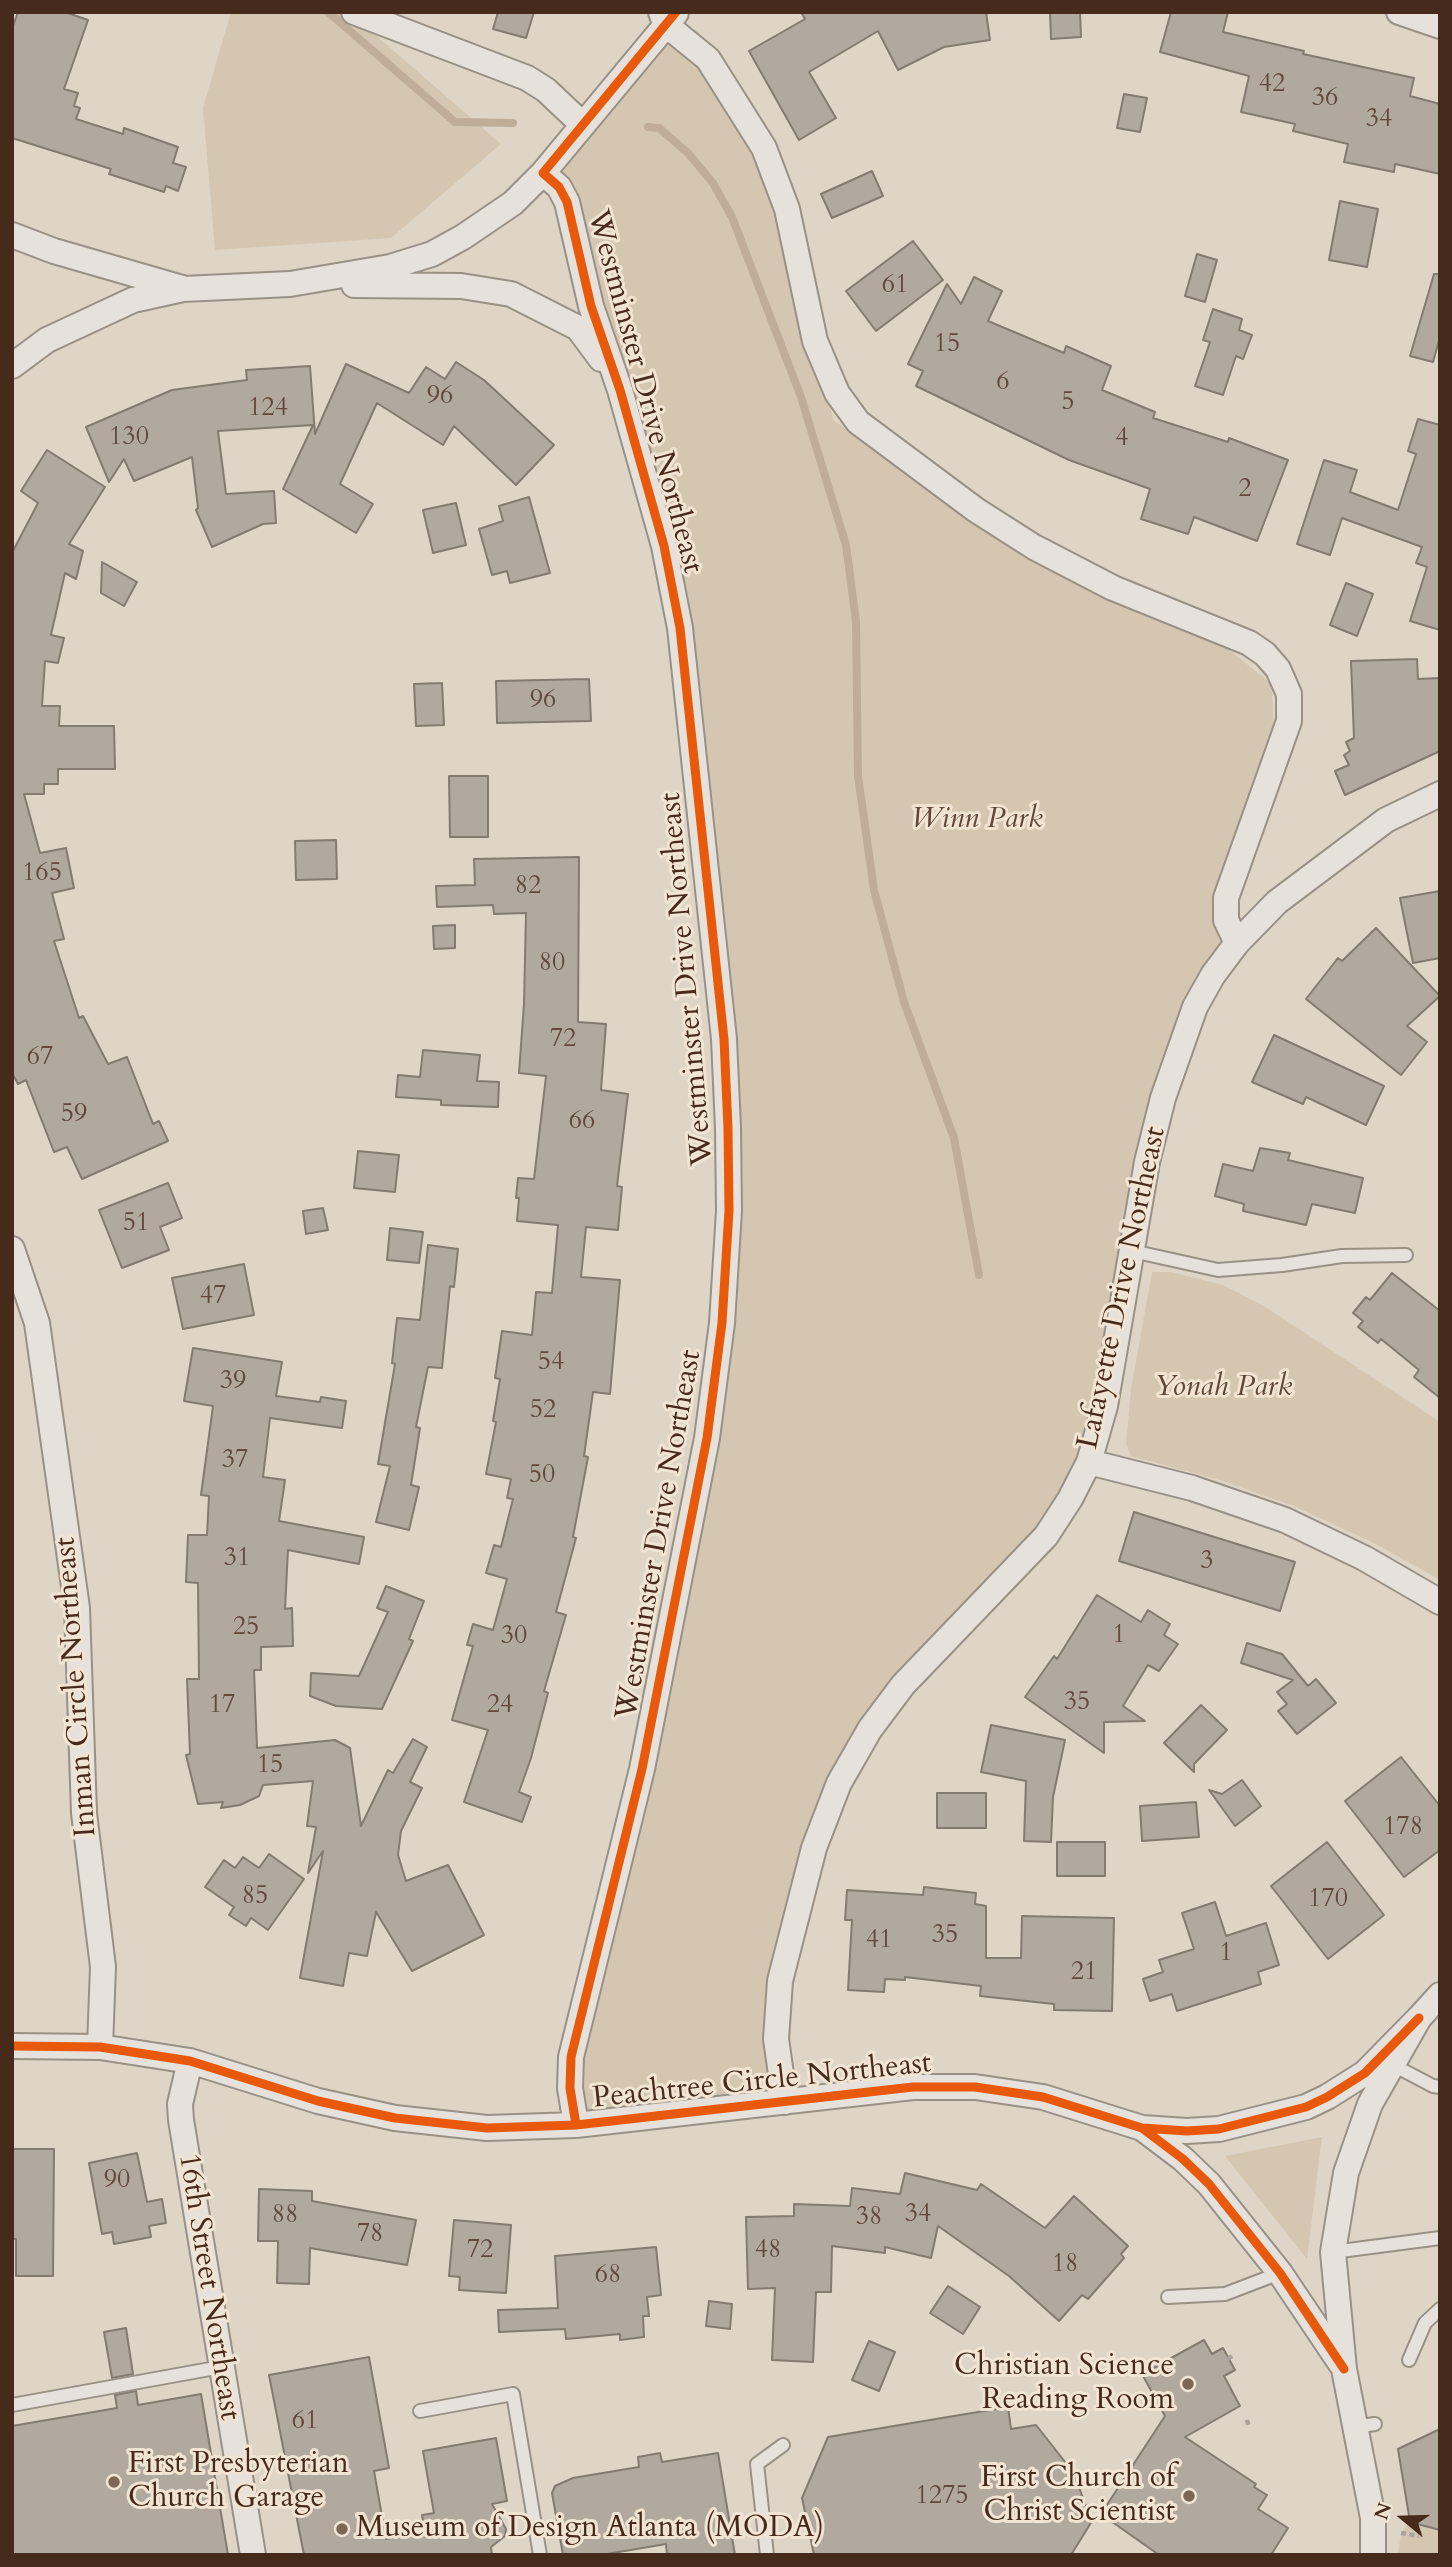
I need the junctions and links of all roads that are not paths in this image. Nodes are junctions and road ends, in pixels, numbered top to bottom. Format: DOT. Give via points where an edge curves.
graph roads {
  1 [pos="354,12"];
  2 [pos="1399,12"];
  3 [pos="667,16"];
  4 [pos="1440,26"];
  5 [pos="582,124"];
  6 [pos="542,173"];
  7 [pos="12,235"];
  8 [pos="290,284"];
  9 [pos="183,289"];
  10 [pos="12,366"];
  11 [pos="620,390"];
  12 [pos="1440,794"];
  13 [pos="1237,943"];
  14 [pos="12,1249"];
  15 [pos="1132,1251"];
  16 [pos="1406,1255"];
  17 [pos="1089,1462"];
  18 [pos="1440,1602"];
  19 [pos="1440,1995"];
  20 [pos="1419,2018"];
  21 [pos="12,2046"];
  22 [pos="100,2047"];
  23 [pos="190,2062"];
  24 [pos="1391,2064"];
  25 [pos="1440,2087"];
  26 [pos="785,2102"];
  27 [pos="576,2125"];
  28 [pos="1142,2128"];
  29 [pos="1440,2238"];
  30 [pos="1334,2252"];
  31 [pos="1280,2273"];
  32 [pos="1168,2297"];
  33 [pos="1440,2309"];
  34 [pos="1409,2360"];
  35 [pos="221,2367"];
  36 [pos="1343,2369"];
  37 [pos="12,2404"];
  38 [pos="420,2411"];
  39 [pos="783,2445"];
  40 [pos="253,2555"];
  41 [pos="540,2555"];
  42 [pos="767,2555"];
  43 [pos="1373,2555"];
  1 -- 5 [label="street" via="527,78"];
  2 -- 4 [label="street"];
  3 -- 5 [label="street"];
  3 -- 13 [label="street" via="708,59 764,148 787,209 815,341 837,393 858,422 1034,547 1113,588 1249,643 1278,669 1289,694 1289,721 1226,898 1226,920"];
  5 -- 6 [label="street"];
  6 -- 8 [label="street" via="513,203 432,254 390,267"];
  6 -- 11 [label="street, Westminster Drive Northeast" via="559,187 567,202 592,306"];
  7 -- 9 [label="street"];
  8 -- 9 [label="street"];
  8 -- 11 [label="street, Westminster Drive Northeast" via="461,286 511,294 578,328"];
  9 -- 10 [label="street" via="133,300 89,318 47,340"];
  11 -- 27 [label="street, Westminster Drive Northeast" via="664,546 680,628 724,1039 729,1211 722,1323 707,1438 642,1769 571,2057"];
  12 -- 13 [label="street, Lafayette Drive Northeast" via="1386,820 1277,902"];
  13 -- 15 [label="street, Lafayette Drive Northeast" via="1195,1007 1163,1098"];
  14 -- 22 [label="street, Inman Circle Northeast" via="37,1323 77,1608 83,1813 103,1967"];
  15 -- 16 [label="lane" via="1218,1270 1342,1256"];
  15 -- 17 [label="street, Lafayette Drive Northeast" via="1105,1406"];
  17 -- 18 [label="street" via="1219,1496 1285,1520"];
  17 -- 26 [label="street, Lafayette Drive Northeast" via="1046,1536 902,1685 839,1783 814,1848 780,1981 776,2039"];
  19 -- 20 [label="street"];
  20 -- 24 [label="street"];
  20 -- 28 [label="street, Peachtree Circle Northeast" via="1365,2073 1306,2106 1219,2129"];
  21 -- 22 [label="street, Peachtree Circle Northeast"];
  22 -- 23 [label="street, Peachtree Circle Northeast"];
  23 -- 27 [label="street, Peachtree Circle Northeast" via="395,2119 486,2128"];
  23 -- 35 [label="street, 16th Street Northeast" via="181,2120"];
  24 -- 25 [label="lane"];
  24 -- 30 [label="street" via="1346,2173"];
  26 -- 27 [label="street, Peachtree Circle Northeast"];
  26 -- 28 [label="street, Peachtree Circle Northeast" via="913,2087 975,2087 1043,2097"];
  28 -- 31 [label="street, Peachtree Circle Northeast" via="1209,2184"];
  29 -- 30 [label="lane"];
  30 -- 36 [label="street"];
  31 -- 32 [label="lane" via="1225,2294"];
  31 -- 36 [label="street, Peachtree Circle Northeast"];
  33 -- 34 [label="lane" via="1420,2331"];
  35 -- 37 [label="lane"];
  35 -- 40 [label="street, 16th Street Northeast"];
  36 -- 43 [label="street" via="1365,2425"];
  38 -- 41 [label="lane" via="513,2393"];
  39 -- 42 [label="lane" via="757,2464"];
}
